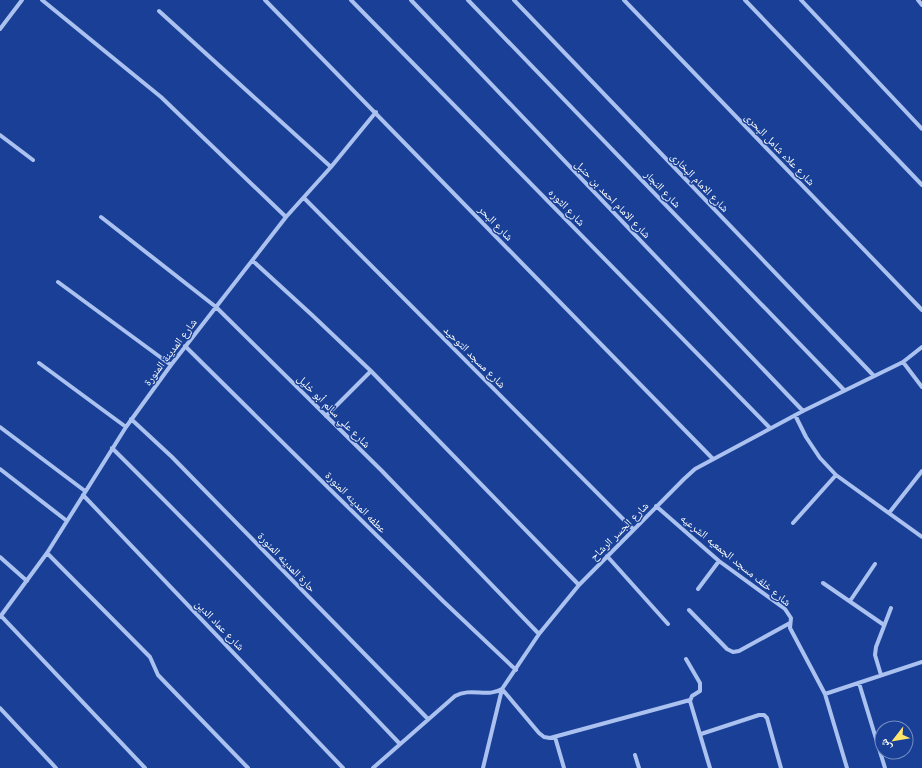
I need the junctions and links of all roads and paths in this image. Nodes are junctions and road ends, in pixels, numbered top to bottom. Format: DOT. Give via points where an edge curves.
graph roads {
  1 [pos="22,0"];
  2 [pos="42,0"];
  3 [pos="266,0"];
  4 [pos="351,0"];
  5 [pos="411,0"];
  6 [pos="468,0"];
  7 [pos="514,0"];
  8 [pos="624,0"];
  9 [pos="746,0"];
  10 [pos="801,0"];
  11 [pos="918,0"];
  12 [pos="922,5"];
  13 [pos="159,11"];
  14 [pos="0,30"];
  15 [pos="376,112"];
  16 [pos="922,129"];
  17 [pos="0,135"];
  18 [pos="33,160"];
  19 [pos="331,167"];
  20 [pos="922,184"];
  21 [pos="304,198"];
  22 [pos="101,217"];
  23 [pos="286,217"];
  24 [pos="253,261"];
  25 [pos="58,282"];
  26 [pos="216,307"];
  27 [pos="922,310"];
  28 [pos="185,346"];
  29 [pos="922,347"];
  30 [pos="903,362"];
  31 [pos="39,363"];
  32 [pos="171,366"];
  33 [pos="371,371"];
  34 [pos="874,376"];
  35 [pos="922,387"];
  36 [pos="844,390"];
  37 [pos="803,411"];
  38 [pos="795,415"];
  39 [pos="326,416"];
  40 [pos="131,419"];
  41 [pos="0,427"];
  42 [pos="126,427"];
  43 [pos="770,428"];
  44 [pos="112,448"];
  45 [pos="713,459"];
  46 [pos="0,469"];
  47 [pos="922,471"];
  48 [pos="836,474"];
  49 [pos="84,493"];
  50 [pos="656,506"];
  51 [pos="889,513"];
  52 [pos="67,522"];
  53 [pos="793,523"];
  54 [pos="633,529"];
  55 [pos="922,537"];
  56 [pos="47,553"];
  57 [pos="607,556"];
  58 [pos="0,557"];
  59 [pos="718,561"];
  60 [pos="876,564"];
  61 [pos="27,581"];
  62 [pos="823,583"];
  63 [pos="579,585"];
  64 [pos="698,589"];
  65 [pos="850,601"];
  66 [pos="891,608"];
  67 [pos="689,610"];
  68 [pos="0,617"];
  69 [pos="790,623"];
  70 [pos="668,624"];
  71 [pos="884,625"];
  72 [pos="539,634"];
  73 [pos="686,659"];
  74 [pos="922,662"];
  75 [pos="516,670"];
  76 [pos="881,675"];
  77 [pos="859,683"];
  78 [pos="502,689"];
  79 [pos="826,694"];
  80 [pos="690,700"];
  81 [pos="0,708"];
  82 [pos="428,719"];
  83 [pos="701,734"];
  84 [pos="555,738"];
  85 [pos="400,744"];
  86 [pos="635,755"];
  87 [pos="56,768"];
  88 [pos="145,768"];
  89 [pos="248,768"];
  90 [pos="343,768"];
  91 [pos="373,768"];
  92 [pos="483,768"];
  93 [pos="564,768"];
  94 [pos="639,768"];
  95 [pos="710,768"];
  96 [pos="781,768"];
  97 [pos="847,768"];
  98 [pos="885,768"];
  1 -- 14 [label="street"];
  2 -- 23 [label="street" via="161,97"];
  3 -- 15 [label="street, شارع البحر"];
  4 -- 43 [label="street, شارع الثوره"];
  5 -- 37 [label="street, شارع الامام احمد بن حنبل"];
  6 -- 36 [label="street, شارع النجار"];
  7 -- 34 [label="street, شارع الامام البخارى"];
  8 -- 27 [label="street, شارع علاء شامل البحرى"];
  9 -- 20 [label="street"];
  10 -- 16 [label="street"];
  11 -- 12 [label="street"];
  13 -- 19 [label="street"];
  15 -- 19 [label="street, شارع المدينة المنورة"];
  15 -- 45 [label="street, شارع البحر"];
  17 -- 18 [label="street"];
  19 -- 21 [label="street, شارع المدينة المنورة"];
  21 -- 23 [label="street, شارع المدينة المنورة"];
  21 -- 54 [label="street, شارع مسجد التوحيد"];
  22 -- 26 [label="street, شارع علي سالم أبو خليل"];
  23 -- 24 [label="street, شارع المدينة المنورة"];
  24 -- 26 [label="street, شارع المدينة المنورة"];
  24 -- 33 [label="street"];
  25 -- 32 [label="street"];
  26 -- 28 [label="street, شارع المدينة المنورة"];
  26 -- 39 [label="street, شارع علي سالم أبو خليل"];
  28 -- 32 [label="street, شارع المدينة المنورة"];
  28 -- 75 [label="street, عطفه المدينه المنورة"];
  29 -- 30 [label="street, شارع الجسر الرشاح"];
  30 -- 34 [label="street, شارع الجسر الرشاح"];
  30 -- 35 [label="street"];
  31 -- 42 [label="street"];
  32 -- 40 [label="street, شارع المدينة المنورة"];
  33 -- 39 [label="street"];
  33 -- 63 [label="street"];
  34 -- 36 [label="street, شارع الجسر الرشاح"];
  36 -- 37 [label="street, شارع الجسر الرشاح"];
  37 -- 38 [label="street, شارع الجسر الرشاح"];
  38 -- 43 [label="street, شارع الجسر الرشاح"];
  38 -- 48 [label="street" via="820,458"];
  39 -- 72 [label="street, شارع علي سالم أبو خليل"];
  40 -- 42 [label="street, شارع المدينة المنورة"];
  40 -- 82 [label="street, حارة المدينه المنورة" via="172,457"];
  41 -- 49 [label="street, شارع عماد الدين"];
  42 -- 44 [label="street, شارع المدينة المنورة"];
  43 -- 45 [label="street, شارع الجسر الرشاح"];
  44 -- 49 [label="street, شارع المدينة المنورة"];
  44 -- 85 [label="street"];
  45 -- 50 [label="street, شارع الجسر الرشاح" via="695,469"];
  46 -- 52 [label="street"];
  47 -- 51 [label="street"];
  48 -- 51 [label="street"];
  48 -- 53 [label="street"];
  49 -- 52 [label="street, شارع المدينة المنورة"];
  49 -- 90 [label="street, شارع عماد الدين"];
  50 -- 54 [label="street, شارع الجسر الرشاح"];
  50 -- 59 [label="street, شارع خلف مسجد الجمعيه الشرعيه"];
  51 -- 55 [label="street"];
  52 -- 56 [label="street, شارع المدينة المنورة"];
  54 -- 57 [label="street, شارع الجسر الرشاح"];
  56 -- 61 [label="street, شارع المدينة المنورة"];
  56 -- 89 [label="street" via="150,657 158,675"];
  57 -- 63 [label="street, شارع الجسر الرشاح"];
  57 -- 70 [label="street"];
  58 -- 61 [label="street"];
  59 -- 64 [label="street"];
  59 -- 69 [label="street, شارع خلف مسجد الجمعيه الشرعيه" via="785,608"];
  60 -- 65 [label="street"];
  61 -- 68 [label="street, شارع المدينة المنورة"];
  62 -- 65 [label="street"];
  63 -- 72 [label="street, شارع الجسر الرشاح"];
  65 -- 71 [label="street"];
  66 -- 71 [label="street"];
  67 -- 69 [label="street" via="733,652"];
  68 -- 88 [label="street"];
  69 -- 79 [label="street, شارع خلف مسجد الجمعيه الشرعيه" via="790,628"];
  71 -- 76 [label="street" via="875,655"];
  72 -- 75 [label="street, شارع الجسر الرشاح"];
  73 -- 80 [label="street" via="701,686 700,691"];
  74 -- 76 [label="street"];
  75 -- 78 [label="street, شارع الجسر الرشاح"];
  76 -- 77 [label="street"];
  77 -- 79 [label="street"];
  77 -- 98 [label="street"];
  78 -- 82 [label="street" via="488,694 462,692"];
  78 -- 84 [label="street" via="539,733 544,737"];
  78 -- 92 [label="street"];
  79 -- 97 [label="street, شارع خلف مسجد الجمعيه الشرعيه"];
  80 -- 83 [label="street"];
  80 -- 84 [label="street"];
  81 -- 87 [label="street"];
  82 -- 85 [label="street"];
  83 -- 95 [label="street"];
  83 -- 96 [label="street" via="764,715"];
  84 -- 93 [label="street"];
  85 -- 91 [label="street"];
  86 -- 94 [label="street"];
}
